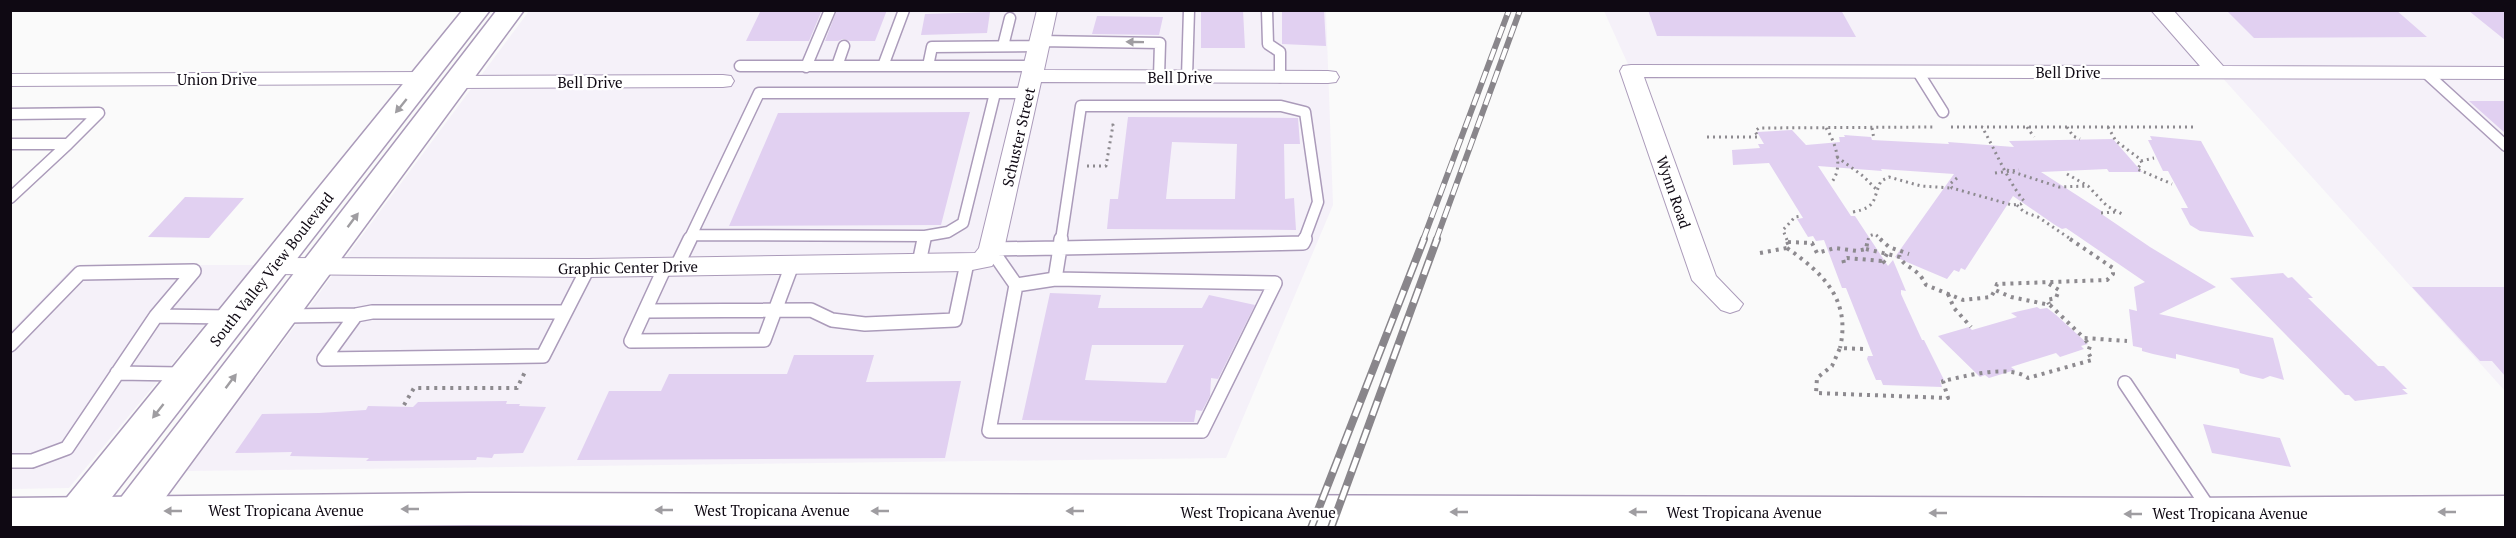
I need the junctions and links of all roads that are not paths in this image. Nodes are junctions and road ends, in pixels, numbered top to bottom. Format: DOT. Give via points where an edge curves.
graph roads {
  1 [pos="477,10"];
  2 [pos="511,10"];
  3 [pos="830,10"];
  4 [pos="904,10"];
  5 [pos="1047,10"];
  6 [pos="1189,10"];
  7 [pos="1267,10"];
  8 [pos="2161,10"];
  9 [pos="1010,18"];
  10 [pos="844,46"];
  11 [pos="1003,46"];
  12 [pos="1035,64"];
  13 [pos="740,66"];
  14 [pos="806,66"];
  15 [pos="837,66"];
  16 [pos="883,66"];
  17 [pos="928,66"];
  18 [pos="1631,71"];
  19 [pos="1918,72"];
  20 [pos="2218,73"];
  21 [pos="2426,73"];
  22 [pos="2505,73"];
  23 [pos="1159,77"];
  24 [pos="1187,77"];
  25 [pos="1280,77"];
  26 [pos="1328,77"];
  27 [pos="424,78"];
  28 [pos="10,80"];
  29 [pos="723,81"];
  30 [pos="457,82"];
  31 [pos="995,93"];
  32 [pos="1942,112"];
  33 [pos="10,114"];
  34 [pos="415,138"];
  35 [pos="10,144"];
  36 [pos="68,144"];
  37 [pos="2505,146"];
  38 [pos="10,198"];
  39 [pos="692,235"];
  40 [pos="925,236"];
  41 [pos="1059,248"];
  42 [pos="980,257"];
  43 [pos="919,263"];
  44 [pos="792,265"];
  45 [pos="273,266"];
  46 [pos="671,266"];
  47 [pos="318,267"];
  48 [pos="588,268"];
  49 [pos="1055,279"];
  50 [pos="1016,285"];
  51 [pos="1730,304"];
  52 [pos="776,310"];
  53 [pos="645,311"];
  54 [pos="565,312"];
  55 [pos="356,315"];
  56 [pos="156,316"];
  57 [pos="281,316"];
  58 [pos="233,317"];
  59 [pos="10,345"];
  60 [pos="117,373"];
  61 [pos="187,374"];
  62 [pos="2125,382"];
  63 [pos="10,461"];
  64 [pos="2505,512"];
  65 [pos="10,514"];
  66 [pos="2212,514"];
  67 [pos="126,519"];
  68 [pos="71,520"];
  1 -- 27 [label="main road, South Valley View Boulevard"];
  2 -- 30 [label="main road"];
  3 -- 14 [label="lane"];
  4 -- 16 [label="lane"];
  5 -- 12 [label="street, Schuster Street"];
  6 -- 24 [label="lane"];
  7 -- 25 [label="lane" via="1268,44 1280,52"];
  8 -- 20 [label="street"];
  9 -- 11 [label="lane"];
  10 -- 15 [label="lane"];
  11 -- 12 [label="lane"];
  11 -- 17 [label="lane" via="932,47"];
  12 -- 17 [label="lane"];
  12 -- 23 [label="street, Bell Drive"];
  23 -- 12 [label="lane, one-way" via="1160,43"];
  12 -- 31 [label="lane"];
  12 -- 42 [label="street, Schuster Street"];
  13 -- 14 [label="lane"];
  14 -- 15 [label="lane"];
  15 -- 16 [label="lane"];
  16 -- 17 [label="lane"];
  18 -- 19 [label="street, Bell Drive"];
  18 -- 51 [label="street, Wynn Road" via="1705,280"];
  19 -- 20 [label="street, Bell Drive"];
  19 -- 32 [label="lane"];
  20 -- 21 [label="street, Bell Drive"];
  21 -- 22 [label="street, Bell Drive"];
  21 -- 37 [label="lane"];
  23 -- 24 [label="street, Bell Drive"];
  24 -- 25 [label="street, Bell Drive"];
  25 -- 26 [label="street, Bell Drive"];
  27 -- 28 [label="street, Union Drive"];
  27 -- 34 [label="main road" via="436,83"];
  27 -- 45 [label="main road, South Valley View Boulevard, one-way"];
  29 -- 30 [label="street, Bell Drive"];
  30 -- 34 [label="main road"];
  31 -- 39 [label="lane" via="759,93"];
  31 -- 40 [label="lane" via="963,223 948,232"];
  33 -- 36 [label="lane" via="99,113"];
  47 -- 34 [label="main road, one-way"];
  35 -- 36 [label="lane"];
  36 -- 38 [label="lane"];
  39 -- 40 [label="lane"];
  39 -- 46 [label="lane"];
  40 -- 43 [label="lane"];
  41 -- 41 [label="lane" via="1304,243 1318,202 1305,112 1281,106 1081,106"];
  41 -- 42 [label="lane"];
  41 -- 49 [label="lane"];
  42 -- 43 [label="street, Graphic Center Drive"];
  42 -- 50 [label="lane"];
  42 -- 52 [label="lane" via="956,320 865,324 832,320 811,310"];
  43 -- 44 [label="street, Graphic Center Drive"];
  44 -- 46 [label="street, Graphic Center Drive"];
  44 -- 52 [label="lane"];
  45 -- 47 [label="street, Graphic Center Drive"];
  45 -- 58 [label="main road, South Valley View Boulevard"];
  46 -- 48 [label="street, Graphic Center Drive"];
  46 -- 53 [label="lane"];
  47 -- 48 [label="street, Graphic Center Drive"];
  47 -- 57 [label="main road"];
  48 -- 54 [label="lane"];
  49 -- 50 [label="lane"];
  49 -- 50 [label="lane" via="1275,283 1202,431 989,431"];
  52 -- 53 [label="lane"];
  52 -- 53 [label="lane" via="764,340 631,341"];
  54 -- 55 [label="lane"];
  54 -- 55 [label="lane" via="543,356 324,359"];
  55 -- 57 [label="lane"];
  56 -- 58 [label="lane"];
  56 -- 59 [label="lane" via="194,271 80,273"];
  56 -- 60 [label="lane"];
  67 -- 57 [label="main road, one-way"];
  58 -- 61 [label="main road, South Valley View Boulevard"];
  60 -- 61 [label="lane"];
  60 -- 63 [label="lane" via="67,448 32,460"];
  61 -- 68 [label="main road, South Valley View Boulevard, one-way"];
  62 -- 66 [label="lane"];
  64 -- 66 [label="main road, West Tropicana Avenue, one-way"];
  65 -- 68 [label="main road, West Tropicana Avenue"];
  66 -- 67 [label="main road, West Tropicana Avenue, one-way" via="481,509"];
  67 -- 68 [label="main road, West Tropicana Avenue"];
}
